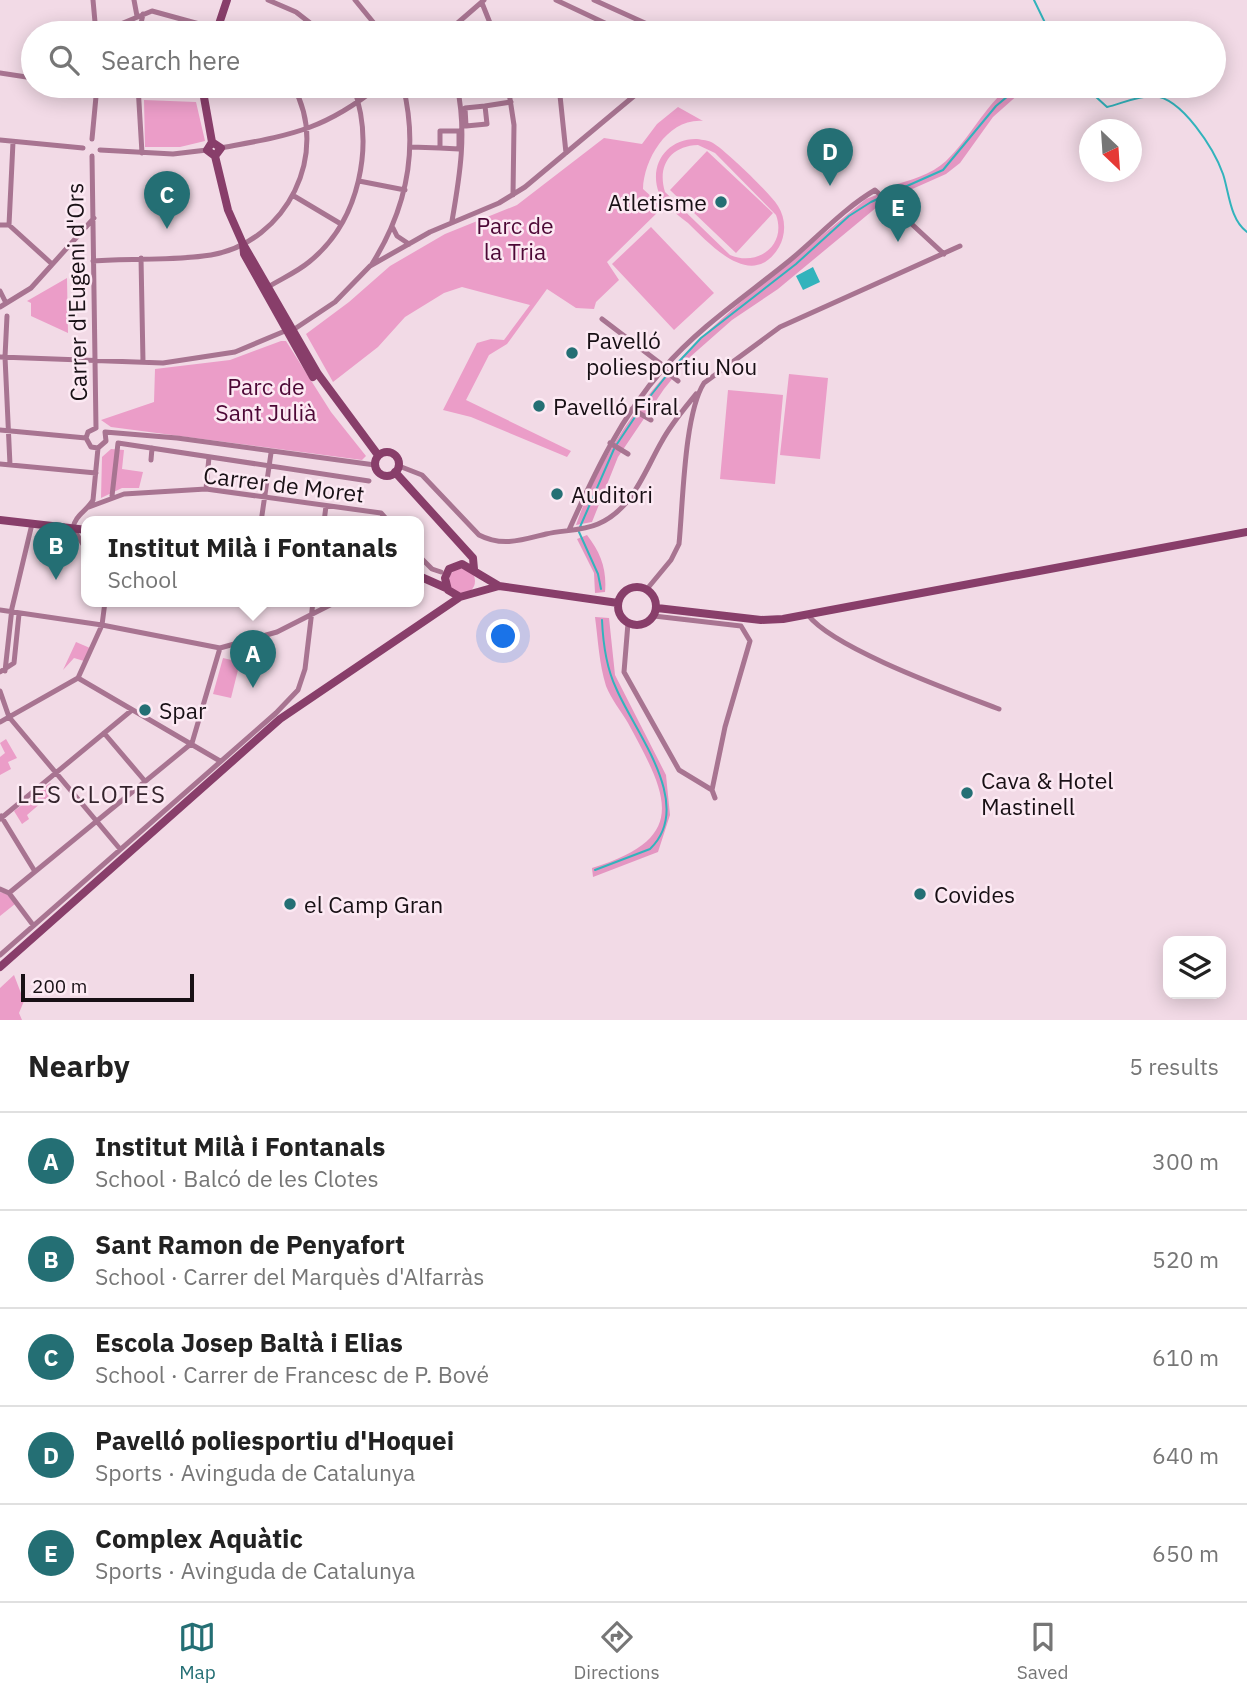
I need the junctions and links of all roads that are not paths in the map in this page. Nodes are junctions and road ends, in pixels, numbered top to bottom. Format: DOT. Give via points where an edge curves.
graph roads {
  1 [pos="93,0"];
  2 [pos="134,0"];
  3 [pos="227,0"];
  4 [pos="268,0"];
  5 [pos="355,0"];
  6 [pos="555,0"];
  7 [pos="594,0"];
  8 [pos="483,2"];
  9 [pos="140,15"];
  10 [pos="96,21"];
  11 [pos="126,21"];
  12 [pos="140,21"];
  13 [pos="190,21"];
  14 [pos="220,21"];
  15 [pos="308,21"];
  16 [pos="372,21"];
  17 [pos="460,21"];
  18 [pos="490,21"];
  19 [pos="600,21"];
  20 [pos="640,21"];
  21 [pos="0,73"];
  22 [pos="21,76"];
  23 [pos="96,98"];
  24 [pos="139,98"];
  25 [pos="204,98"];
  26 [pos="297,98"];
  27 [pos="358,98"];
  28 [pos="364,98"];
  29 [pos="405,98"];
  30 [pos="459,98"];
  31 [pos="510,98"];
  32 [pos="560,98"];
  33 [pos="631,98"];
  34 [pos="359,102"];
  35 [pos="511,102"];
  36 [pos="485,106"];
  37 [pos="308,130"];
  38 [pos="92,139"];
  39 [pos="0,141"];
  40 [pos="13,142"];
  41 [pos="411,147"];
  42 [pos="83,148"];
  43 [pos="221,148"];
  44 [pos="440,148"];
  45 [pos="211,149"];
  46 [pos="100,150"];
  47 [pos="142,153"];
  48 [pos="566,153"];
  49 [pos="92,156"];
  50 [pos="359,181"];
  51 [pos="405,190"];
  52 [pos="513,195"];
  53 [pos="294,196"];
  54 [pos="94,218"];
  55 [pos="452,221"];
  56 [pos="0,225"];
  57 [pos="9,225"];
  58 [pos="341,225"];
  59 [pos="393,229"];
  60 [pos="243,244"];
  61 [pos="409,244"];
  62 [pos="960,246"];
  63 [pos="944,254"];
  64 [pos="141,258"];
  65 [pos="93,261"];
  66 [pos="52,264"];
  67 [pos="370,266"];
  68 [pos="268,287"];
  69 [pos="0,291"];
  70 [pos="3,305"];
  71 [pos="7,316"];
  72 [pos="603,319"];
  73 [pos="289,330"];
  74 [pos="2,357"];
  75 [pos="93,362"];
  76 [pos="144,362"];
  77 [pos="664,368"];
  78 [pos="678,382"];
  79 [pos="698,391"];
  80 [pos="686,406"];
  81 [pos="632,410"];
  82 [pos="693,414"];
  83 [pos="679,415"];
  84 [pos="651,420"];
  85 [pos="691,422"];
  86 [pos="96,428"];
  87 [pos="0,430"];
  88 [pos="8,431"];
  89 [pos="105,432"];
  90 [pos="86,438"];
  91 [pos="610,443"];
  92 [pos="98,448"];
  93 [pos="152,448"];
  94 [pos="271,453"];
  95 [pos="628,454"];
  96 [pos="209,457"];
  97 [pos="150,460"];
  98 [pos="376,460"];
  99 [pos="0,464"];
  100 [pos="10,465"];
  101 [pos="270,466"];
  102 [pos="397,469"];
  103 [pos="96,473"];
  104 [pos="369,481"];
  105 [pos="206,489"];
  106 [pos="265,495"];
  107 [pos="112,496"];
  108 [pos="326,506"];
  109 [pos="89,507"];
  110 [pos="262,516"];
  111 [pos="325,516"];
  112 [pos="384,516"];
  113 [pos="0,520"];
  114 [pos="32,524"];
  115 [pos="73,528"];
  116 [pos="81,529"];
  117 [pos="569,530"];
  118 [pos="1247,532"];
  119 [pos="81,541"];
  120 [pos="458,545"];
  121 [pos="424,560"];
  122 [pos="448,569"];
  123 [pos="475,571"];
  124 [pos="424,574"];
  125 [pos="424,577"];
  126 [pos="499,586"];
  127 [pos="447,589"];
  128 [pos="647,589"];
  129 [pos="474,593"];
  130 [pos="460,597"];
  131 [pos="618,603"];
  132 [pos="104,607"];
  133 [pos="312,607"];
  134 [pos="328,607"];
  135 [pos="0,610"];
  136 [pos="655,612"];
  137 [pos="11,613"];
  138 [pos="19,614"];
  139 [pos="808,615"];
  140 [pos="435,616"];
  141 [pos="311,617"];
  142 [pos="0,621"];
  143 [pos="9,623"];
  144 [pos="628,623"];
  145 [pos="102,625"];
  146 [pos="220,648"];
  147 [pos="2,672"];
  148 [pos="78,678"];
  149 [pos="0,691"];
  150 [pos="1,701"];
  151 [pos="999,709"];
  152 [pos="132,710"];
  153 [pos="9,717"];
  154 [pos="0,722"];
  155 [pos="104,733"];
  156 [pos="192,743"];
  157 [pos="220,761"];
  158 [pos="54,771"];
  159 [pos="144,780"];
  160 [pos="712,790"];
  161 [pos="715,798"];
  162 [pos="0,817"];
  163 [pos="95,821"];
  164 [pos="122,852"];
  165 [pos="34,870"];
  166 [pos="0,889"];
  167 [pos="9,893"];
  168 [pos="33,925"];
  169 [pos="0,955"];
  170 [pos="0,967"];
  1 -- 10 [label="street"];
  2 -- 9 [label="street"];
  3 -- 14 [label="street"];
  4 -- 15 [label="street"];
  5 -- 16 [label="street"];
  6 -- 19 [label="street"];
  7 -- 20 [label="street"];
  8 -- 17 [label="street"];
  8 -- 18 [label="street"];
  9 -- 11 [label="street"];
  9 -- 12 [label="street"];
  9 -- 13 [label="street" via="159,11"];
  21 -- 22 [label="street"];
  23 -- 38 [label="street"];
  24 -- 47 [label="street"];
  25 -- 45 [label="street"];
  26 -- 37 [label="street"];
  27 -- 34 [label="street"];
  28 -- 34 [label="street"];
  29 -- 41 [label="street"];
  30 -- 55 [label="street" via="462,158"];
  31 -- 35 [label="street"];
  32 -- 48 [label="street"];
  33 -- 48 [label="street"];
  34 -- 37 [label="street"];
  34 -- 50 [label="street" via="363,132"];
  35 -- 36 [label="street"];
  35 -- 52 [label="street"];
  36 -- 36 [label="street" via="487,124 466,126 465,108"];
  37 -- 43 [label="street"];
  37 -- 53 [label="street" via="305,166"];
  38 -- 42 [label="street"];
  38 -- 46 [label="street"];
  39 -- 40 [label="street"];
  40 -- 42 [label="street"];
  40 -- 57 [label="street"];
  41 -- 44 [label="street"];
  41 -- 51 [label="street"];
  42 -- 49 [label="street"];
  43 -- 45 [label="street"];
  44 -- 44 [label="street" via="440,131 459,131 459,149"];
  45 -- 47 [label="street"];
  45 -- 60 [label="street"];
  46 -- 47 [label="street"];
  46 -- 49 [label="street"];
  48 -- 52 [label="street"];
  49 -- 54 [label="street, Carrer d'Eugeni d'Ors"];
  50 -- 51 [label="street"];
  50 -- 58 [label="street"];
  51 -- 59 [label="street"];
  52 -- 55 [label="street"];
  53 -- 58 [label="street"];
  53 -- 60 [label="street" via="264,230"];
  54 -- 65 [label="street, Carrer d'Eugeni d'Ors"];
  54 -- 66 [label="street"];
  55 -- 61 [label="street"];
  56 -- 57 [label="street"];
  57 -- 66 [label="street"];
  58 -- 68 [label="street" via="310,262"];
  59 -- 61 [label="street"];
  59 -- 67 [label="street"];
  60 -- 64 [label="street" via="213,255"];
  60 -- 68 [label="street"];
  60 -- 73 [label="street" via="244,254"];
  61 -- 67 [label="street"];
  62 -- 63 [label="street"];
  63 -- 77 [label="street" via="875,190 853,203 723,311"];
  63 -- 79 [label="street" via="780,327 717,371"];
  64 -- 65 [label="street"];
  64 -- 76 [label="street"];
  65 -- 75 [label="street, Carrer d'Eugeni d'Ors"];
  66 -- 70 [label="street" via="31,288"];
  67 -- 73 [label="street" via="335,302"];
  68 -- 73 [label="street"];
  69 -- 70 [label="street"];
  71 -- 74 [label="street"];
  72 -- 77 [label="street"];
  73 -- 76 [label="street" via="235,352 195,360"];
  73 -- 98 [label="street"];
  74 -- 75 [label="street"];
  74 -- 88 [label="street"];
  75 -- 76 [label="street"];
  75 -- 86 [label="street, Carrer d'Eugeni d'Ors"];
  77 -- 78 [label="street"];
  77 -- 81 [label="street"];
  79 -- 80 [label="street"];
  79 -- 82 [label="street"];
  80 -- 82 [label="street"];
  80 -- 83 [label="street"];
  80 -- 85 [label="street"];
  81 -- 84 [label="street"];
  81 -- 91 [label="street"];
  82 -- 85 [label="street"];
  83 -- 85 [label="street"];
  83 -- 117 [label="street" via="626,504 598,524"];
  85 -- 128 [label="street" via="679,544"];
  86 -- 89 [label="street"];
  86 -- 90 [label="street"];
  87 -- 88 [label="street"];
  88 -- 90 [label="street"];
  88 -- 100 [label="street"];
  89 -- 92 [label="street" via="106,442"];
  89 -- 94 [label="street"];
  90 -- 92 [label="street"];
  91 -- 95 [label="street"];
  91 -- 117 [label="street"];
  92 -- 103 [label="street"];
  93 -- 96 [label="street"];
  93 -- 97 [label="street"];
  93 -- 107 [label="street" via="118,443"];
  94 -- 98 [label="street"];
  94 -- 101 [label="street"];
  96 -- 101 [label="street"];
  96 -- 105 [label="street"];
  98 -- 102 [label="street" via="381,474"];
  98 -- 102 [label="street" via="385,452 393,453 398,458"];
  99 -- 100 [label="street"];
  100 -- 103 [label="street"];
  101 -- 104 [label="street"];
  101 -- 106 [label="street"];
  102 -- 117 [label="street" via="422,475 489,540 505,543"];
  102 -- 120 [label="street"];
  103 -- 109 [label="street"];
  105 -- 106 [label="street, Carrer de Moret"];
  105 -- 107 [label="street, Carrer de Moret"];
  106 -- 108 [label="street, Carrer de Moret"];
  106 -- 110 [label="street"];
  107 -- 109 [label="street, Carrer de Moret"];
  108 -- 111 [label="street"];
  108 -- 112 [label="street, Carrer de Moret"];
  109 -- 115 [label="street" via="74,520"];
  113 -- 114 [label="street"];
  114 -- 115 [label="street"];
  114 -- 137 [label="street"];
  115 -- 116 [label="street"];
  115 -- 119 [label="street"];
  118 -- 139 [label="street"];
  120 -- 122 [label="street" via="460,555"];
  120 -- 123 [label="street" via="473,558"];
  121 -- 122 [label="street" via="432,569"];
  122 -- 123 [label="street" via="462,564"];
  122 -- 124 [label="street"];
  122 -- 127 [label="street"];
  123 -- 126 [label="street"];
  123 -- 129 [label="street" via="478,583"];
  125 -- 127 [label="street"];
  126 -- 129 [label="street"];
  126 -- 131 [label="street"];
  127 -- 130 [label="street"];
  127 -- 140 [label="street" via="444,605"];
  128 -- 131 [label="street" via="632,587 621,594"];
  128 -- 136 [label="street" via="656,600"];
  129 -- 130 [label="street"];
  130 -- 140 [label="street"];
  131 -- 144 [label="street"];
  132 -- 145 [label="street"];
  133 -- 141 [label="street"];
  134 -- 141 [label="street"];
  135 -- 137 [label="street"];
  136 -- 139 [label="street" via="761,620"];
  136 -- 144 [label="street" via="643,625"];
  136 -- 160 [label="street" via="741,626 747,631 750,641"];
  137 -- 138 [label="street"];
  137 -- 143 [label="street"];
  138 -- 145 [label="street"];
  138 -- 147 [label="street" via="15,663"];
  139 -- 151 [label="street" via="856,648"];
  140 -- 164 [label="street" via="280,719"];
  141 -- 146 [label="street"];
  141 -- 157 [label="street" via="298,690"];
  142 -- 143 [label="street"];
  143 -- 147 [label="street"];
  144 -- 160 [label="street" via="624,672 679,769"];
  145 -- 146 [label="street"];
  145 -- 148 [label="street"];
  146 -- 156 [label="street"];
  148 -- 152 [label="street"];
  148 -- 153 [label="street"];
  149 -- 150 [label="street"];
  150 -- 153 [label="street"];
  152 -- 155 [label="street"];
  152 -- 156 [label="street"];
  153 -- 154 [label="street"];
  153 -- 158 [label="street"];
  155 -- 158 [label="street"];
  155 -- 159 [label="street"];
  156 -- 157 [label="street"];
  156 -- 159 [label="street"];
  157 -- 164 [label="street"];
  158 -- 162 [label="street"];
  158 -- 163 [label="street"];
  159 -- 163 [label="street"];
  160 -- 161 [label="street"];
  162 -- 165 [label="street"];
  163 -- 164 [label="street"];
  163 -- 165 [label="street"];
  164 -- 168 [label="street"];
  164 -- 170 [label="street"];
  165 -- 167 [label="street"];
  166 -- 167 [label="street"];
  167 -- 168 [label="street"];
  168 -- 169 [label="street"];
}
